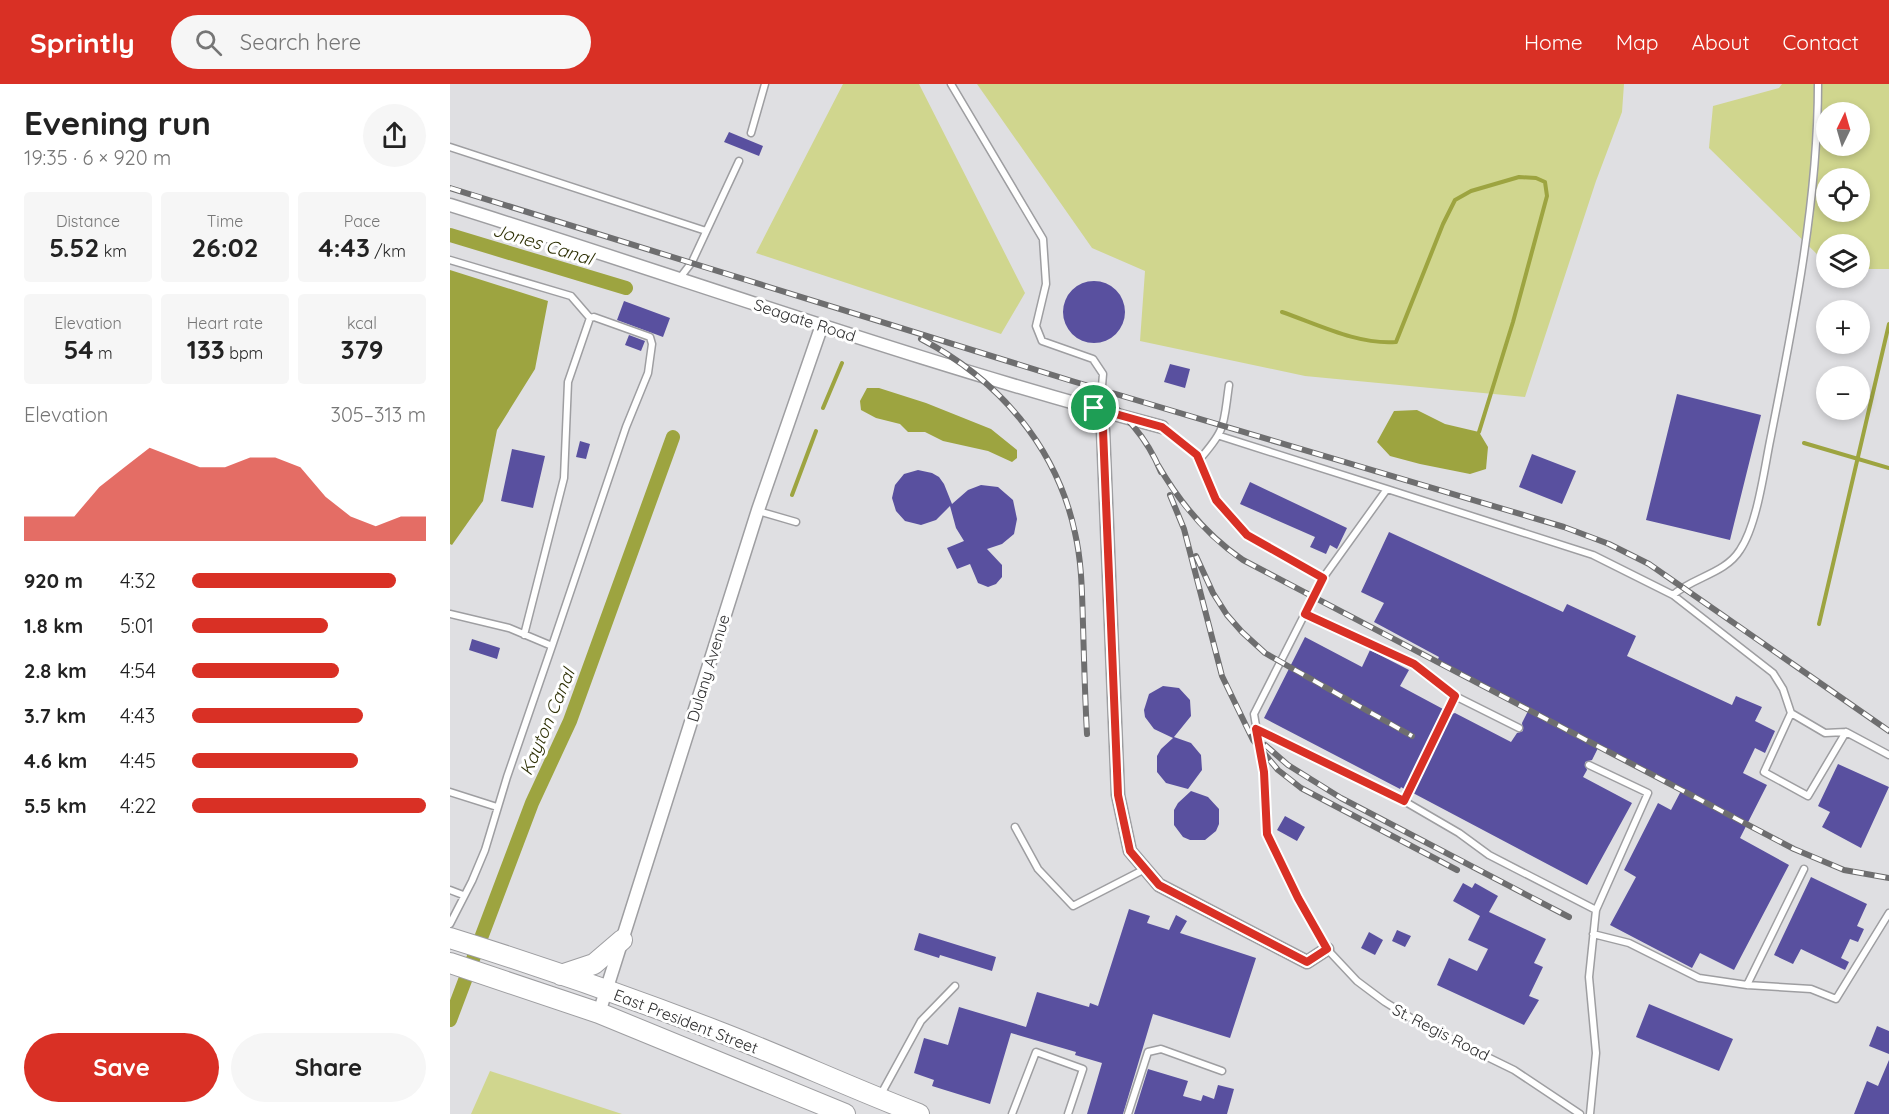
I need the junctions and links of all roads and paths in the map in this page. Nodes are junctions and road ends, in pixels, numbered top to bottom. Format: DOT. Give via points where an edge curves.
graph roads {
  1 [pos="765,84"];
  2 [pos="951,84"];
  3 [pos="1818,84"];
  4 [pos="752,132"];
  5 [pos="450,147"];
  6 [pos="739,161"];
  7 [pos="450,205"];
  8 [pos="706,231"];
  9 [pos="450,260"];
  10 [pos="679,279"];
  11 [pos="590,318"];
  12 [pos="822,325"];
  13 [pos="1229,385"];
  14 [pos="1097,409"];
  15 [pos="1162,427"];
  16 [pos="1220,436"];
  17 [pos="1199,460"];
  18 [pos="1387,489"];
  19 [pos="758,510"];
  20 [pos="796,522"];
  21 [pos="1323,578"];
  22 [pos="1673,595"];
  23 [pos="450,614"];
  24 [pos="1305,614"];
  25 [pos="524,635"];
  26 [pos="552,646"];
  27 [pos="1455,696"];
  28 [pos="1791,713"];
  29 [pos="1519,728"];
  30 [pos="1256,729"];
  31 [pos="1846,732"];
  32 [pos="1889,755"];
  33 [pos="1589,765"];
  34 [pos="450,792"];
  35 [pos="1404,801"];
  36 [pos="497,807"];
  37 [pos="1015,827"];
  38 [pos="1145,869"];
  39 [pos="1804,869"];
  40 [pos="450,890"];
  41 [pos="463,895"];
  42 [pos="1596,910"];
  43 [pos="1889,913"];
  44 [pos="450,924"];
  45 [pos="1593,934"];
  46 [pos="622,940"];
  47 [pos="468,944"];
  48 [pos="1327,949"];
  49 [pos="464,967"];
  50 [pos="561,975"];
  51 [pos="1747,985"];
  52 [pos="955,986"];
  53 [pos="607,990"];
  54 [pos="599,1013"];
  55 [pos="1222,1071"];
  56 [pos="772,1085"];
  57 [pos="878,1099"];
  58 [pos="845,1114"];
  59 [pos="919,1114"];
  60 [pos="1013,1114"];
  61 [pos="1068,1114"];
  62 [pos="1128,1114"];
  63 [pos="1580,1114"];
  64 [pos="1590,1114"];
  1 -- 4 [label="lane"];
  2 -- 14 [label="lane" via="1043,238 1046,284 1036,326 1042,341 1093,359 1103,374"];
  3 -- 22 [label="lane" via="1809,212 1784,374 1747,538 1739,552 1719,570 1683,586"];
  5 -- 8 [label="lane"];
  6 -- 8 [label="lane"];
  7 -- 10 [label="street, Seagate Road"];
  8 -- 10 [label="lane"];
  9 -- 11 [label="lane" via="571,296"];
  10 -- 12 [label="street, Seagate Road"];
  11 -- 25 [label="lane" via="568,382 564,478"];
  11 -- 26 [label="lane" via="650,337 652,344 648,373"];
  12 -- 14 [label="street, Seagate Road"];
  12 -- 19 [label="street, Dulany Avenue"];
  13 -- 16 [label="lane"];
  14 -- 15 [label="street, Seagate Road"];
  14 -- 38 [label="street" via="1103,430 1118,795 1130,851"];
  15 -- 17 [label="lane"];
  16 -- 17 [label="lane"];
  16 -- 18 [label="lane"];
  17 -- 21 [label="lane" via="1216,500 1247,535"];
  18 -- 21 [label="lane, St. Regis Road"];
  18 -- 22 [label="lane" via="1593,555"];
  19 -- 20 [label="lane"];
  19 -- 46 [label="street, Dulany Avenue"];
  21 -- 24 [label="lane, St. Regis Road"];
  22 -- 28 [label="lane" via="1773,673"];
  23 -- 25 [label="lane"];
  24 -- 27 [label="lane" via="1414,664"];
  24 -- 30 [label="lane, St. Regis Road" via="1254,714"];
  25 -- 26 [label="lane"];
  26 -- 36 [label="lane"];
  27 -- 29 [label="lane"];
  27 -- 35 [label="lane"];
  28 -- 31 [label="lane" via="1825,733"];
  28 -- 31 [label="lane" via="1764,772 1808,796"];
  30 -- 35 [label="lane"];
  30 -- 48 [label="lane, St. Regis Road" via="1264,772 1267,834"];
  31 -- 32 [label="lane"];
  33 -- 42 [label="lane" via="1648,793"];
  34 -- 36 [label="lane"];
  35 -- 42 [label="lane" via="1489,855"];
  36 -- 41 [label="lane" via="485,850"];
  37 -- 38 [label="lane" via="1038,869 1073,906"];
  38 -- 48 [label="street" via="1159,885 1307,962"];
  39 -- 51 [label="lane"];
  40 -- 41 [label="lane"];
  41 -- 44 [label="lane"];
  42 -- 45 [label="lane"];
  43 -- 51 [label="lane" via="1836,999 1811,989"];
  45 -- 51 [label="lane" via="1629,943 1699,978"];
  45 -- 64 [label="lane" via="1589,977 1596,1053"];
  46 -- 50 [label="main road" via="594,964"];
  46 -- 53 [label="street, Dulany Avenue"];
  47 -- 50 [label="main road, East President Street"];
  48 -- 63 [label="lane, St. Regis Road" via="1357,981 1385,1002 1424,1026 1514,1070"];
  49 -- 54 [label="main road, East President Street"];
  50 -- 53 [label="main road, East President Street"];
  52 -- 57 [label="lane" via="921,1021"];
  53 -- 54 [label="street, Dulany Avenue"];
  53 -- 57 [label="main road, East President Street" via="718,1031"];
  54 -- 56 [label="main road, East President Street"];
  55 -- 62 [label="lane" via="1161,1049 1148,1052"];
  56 -- 57 [label="main road" via="850,1108 869,1107"];
  56 -- 58 [label="main road, East President Street"];
  57 -- 59 [label="main road, East President Street"];
  60 -- 61 [label="lane" via="1036,1052 1083,1069"];
}
